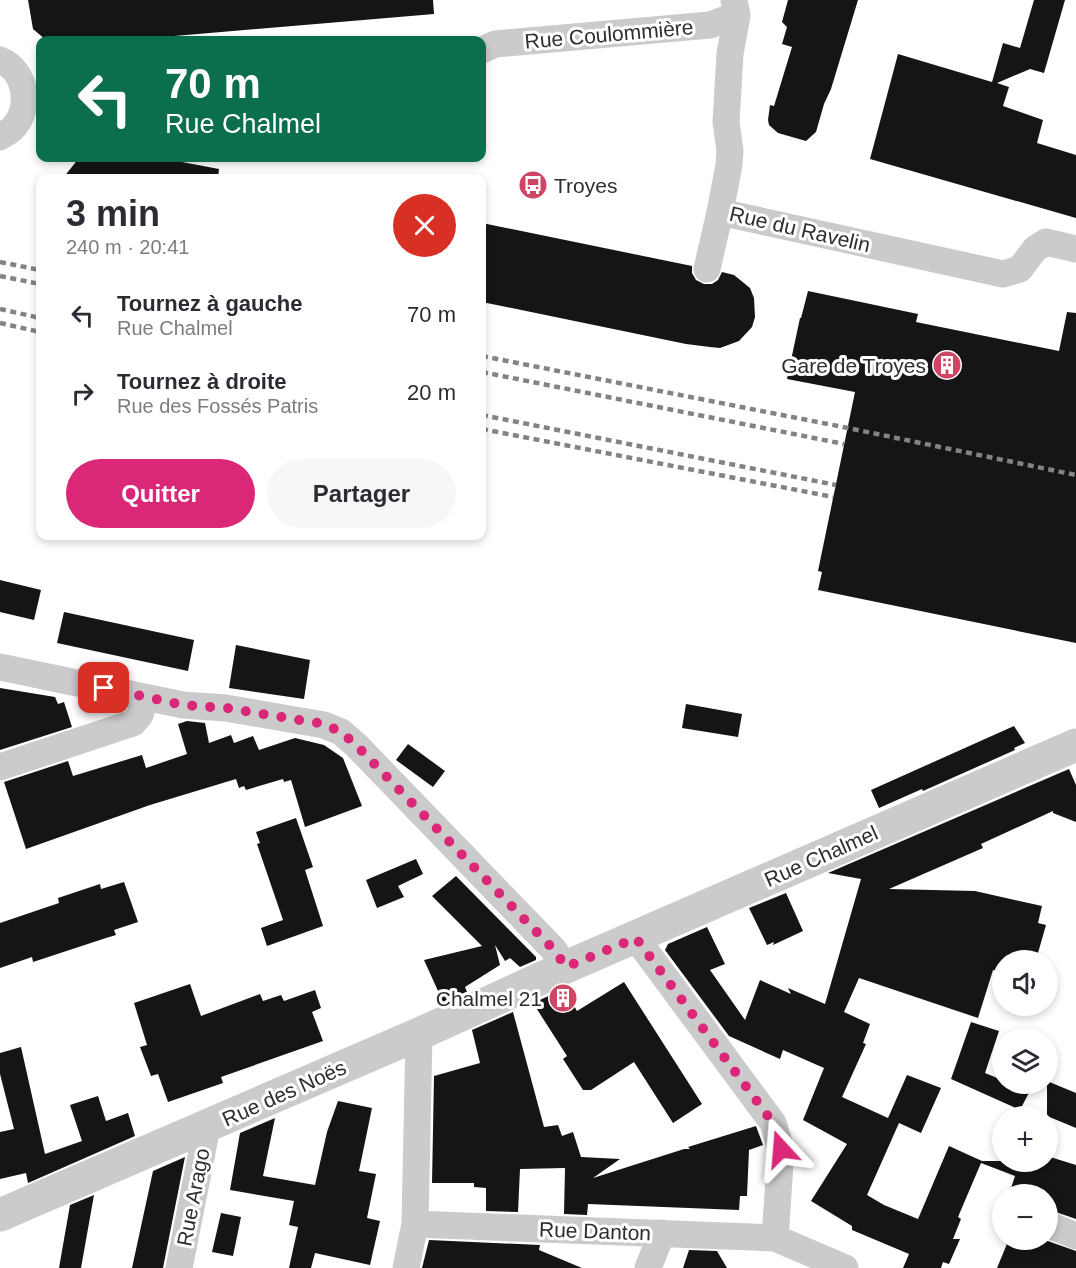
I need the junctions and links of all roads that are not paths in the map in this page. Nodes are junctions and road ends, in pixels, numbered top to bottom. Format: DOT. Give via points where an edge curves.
graph roads {
  1 [pos="736,7"];
  2 [pos="486,48"];
  3 [pos="19,71"];
  4 [pos="31,110"];
  5 [pos="0,136"];
  6 [pos="720,212"];
  7 [pos="1076,249"];
  8 [pos="706,269"];
  9 [pos="0,668"];
  10 [pos="145,697"];
  11 [pos="1076,745"];
  12 [pos="0,768"];
  13 [pos="636,938"];
  14 [pos="566,967"];
  15 [pos="419,1034"];
  16 [pos="207,1127"];
  17 [pos="0,1215"];
  18 [pos="415,1224"];
  19 [pos="1058,1229"];
  20 [pos="662,1233"];
  21 [pos="1076,1236"];
  22 [pos="775,1238"];
  23 [pos="179,1268"];
  24 [pos="406,1268"];
  25 [pos="648,1268"];
  26 [pos="845,1268"];
  1 -- 2 [label="street, Rue Coulommière" via="710,25 495,44"];
  1 -- 6 [label="street, Rue du Ravelin" via="726,122 729,165"];
  3 -- 4 [label="street"];
  4 -- 5 [label="street"];
  6 -- 7 [label="street, Rue du Ravelin" via="1003,274 1020,269 1035,249 1046,242"];
  6 -- 8 [label="street"];
  9 -- 10 [label="street"];
  10 -- 12 [label="street" via="140,715 133,723"];
  10 -- 14 [label="street" via="280,716 324,724 341,732 457,848"];
  11 -- 13 [label="street, Rue Chalmel"];
  13 -- 14 [label="street, Rue Chalmel"];
  13 -- 22 [label="street" via="773,1123 781,1149"];
  14 -- 15 [label="street, Rue des Noës"];
  15 -- 16 [label="street, Rue des Noës"];
  15 -- 18 [label="street"];
  16 -- 17 [label="street, Rue des Noës"];
  16 -- 23 [label="street, Rue Arago"];
  18 -- 20 [label="street, Rue Danton"];
  18 -- 24 [label="street"];
  19 -- 21 [label="street"];
  20 -- 22 [label="street, Rue Danton"];
  20 -- 25 [label="street"];
  22 -- 26 [label="street"];
}
